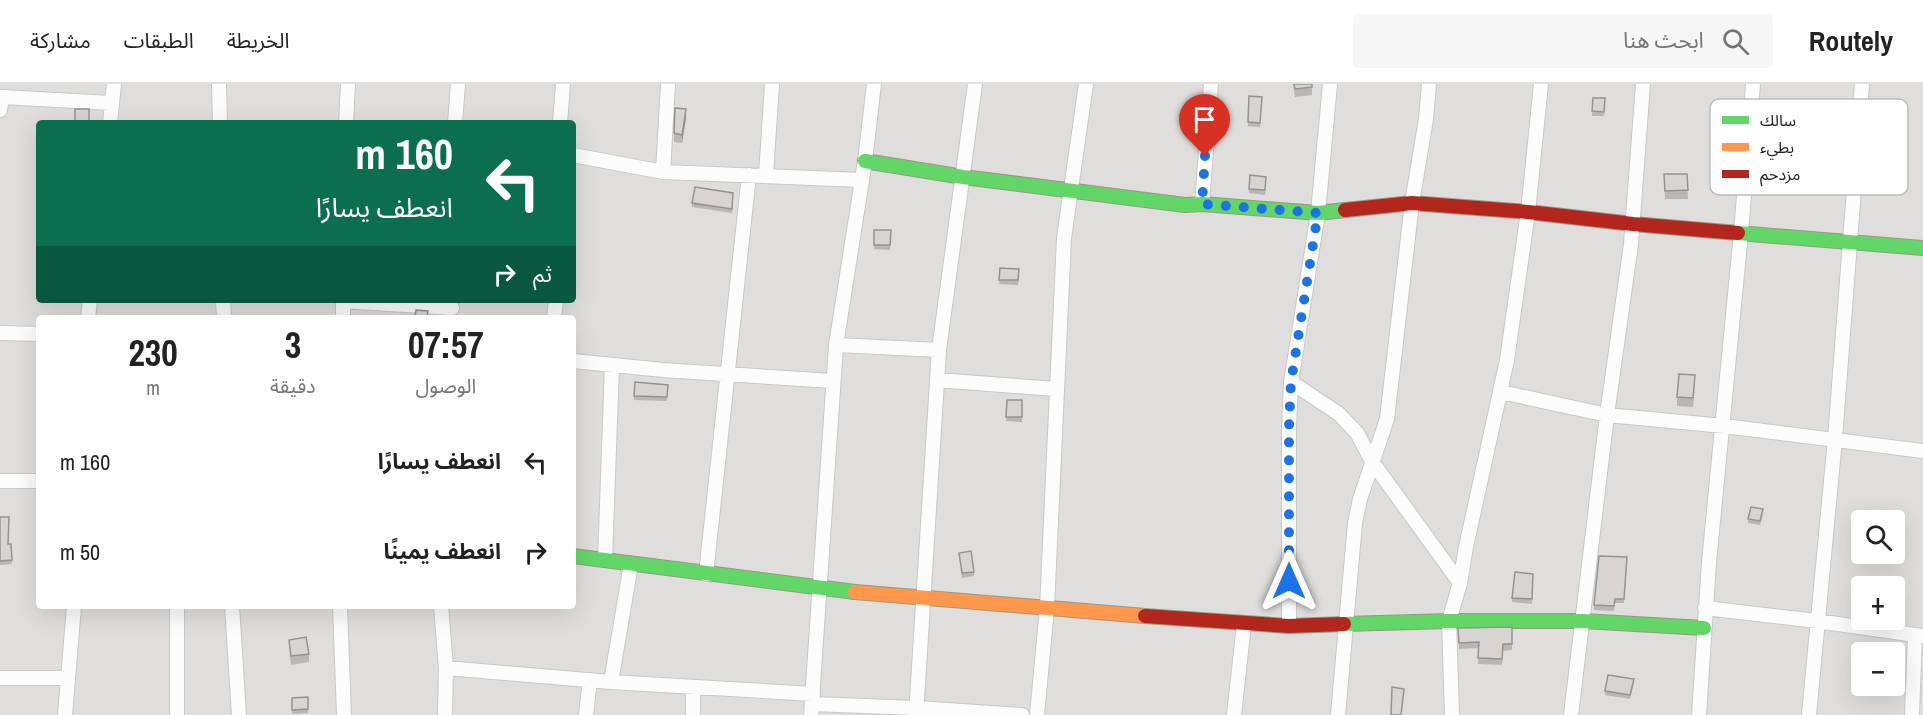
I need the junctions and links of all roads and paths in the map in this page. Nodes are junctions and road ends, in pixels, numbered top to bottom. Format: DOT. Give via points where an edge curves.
graph roads {
  1 [pos="114,84"];
  2 [pos="219,84"];
  3 [pos="348,84"];
  4 [pos="458,84"];
  5 [pos="563,84"];
  6 [pos="668,84"];
  7 [pos="772,84"];
  8 [pos="874,84"];
  9 [pos="975,84"];
  10 [pos="1086,84"];
  11 [pos="1211,84"];
  12 [pos="1330,84"];
  13 [pos="1429,84"];
  14 [pos="1541,84"];
  15 [pos="1643,84"];
  16 [pos="1753,84"];
  17 [pos="1862,84"];
  18 [pos="1,97"];
  19 [pos="1752,99"];
  20 [pos="1861,99"];
  21 [pos="111,103"];
  22 [pos="110,120"];
  23 [pos="220,120"];
  24 [pos="346,120"];
  25 [pos="455,120"];
  26 [pos="560,120"];
  27 [pos="576,156"];
  28 [pos="865,161"];
  29 [pos="663,172"];
  30 [pos="749,175"];
  31 [pos="766,176"];
  32 [pos="963,177"];
  33 [pos="862,180"];
  34 [pos="1070,190"];
  35 [pos="1744,195"];
  36 [pos="1854,195"];
  37 [pos="1412,203"];
  38 [pos="1202,204"];
  39 [pos="1528,212"];
  40 [pos="1318,213"];
  41 [pos="1633,224"];
  42 [pos="1741,232"];
  43 [pos="1851,242"];
  44 [pos="1923,248"];
  45 [pos="379,303"];
  46 [pos="452,309"];
  47 [pos="0,333"];
  48 [pos="36,334"];
  49 [pos="836,345"];
  50 [pos="939,350"];
  51 [pos="576,361"];
  52 [pos="612,365"];
  53 [pos="727,374"];
  54 [pos="937,380"];
  55 [pos="832,381"];
  56 [pos="1291,382"];
  57 [pos="1056,390"];
  58 [pos="1501,392"];
  59 [pos="1607,415"];
  60 [pos="1724,426"];
  61 [pos="1835,439"];
  62 [pos="1923,451"];
  63 [pos="1373,463"];
  64 [pos="0,481"];
  65 [pos="36,481"];
  66 [pos="576,556"];
  67 [pos="605,561"];
  68 [pos="631,564"];
  69 [pos="706,574"];
  70 [pos="1460,583"];
  71 [pos="819,589"];
  72 [pos="925,599"];
  73 [pos="1047,608"];
  74 [pos="1705,608"];
  75 [pos="74,609"];
  76 [pos="177,609"];
  77 [pos="232,609"];
  78 [pos="340,609"];
  79 [pos="441,609"];
  80 [pos="1449,621"];
  81 [pos="1584,621"];
  82 [pos="1817,621"];
  83 [pos="1244,624"];
  84 [pos="1346,624"];
  85 [pos="1289,626"];
  86 [pos="1704,628"];
  87 [pos="1921,636"];
  88 [pos="446,668"];
  89 [pos="0,678"];
  90 [pos="68,678"];
  91 [pos="590,680"];
  92 [pos="611,682"];
  93 [pos="693,687"];
  94 [pos="812,704"];
  95 [pos="916,712"];
  96 [pos="65,715"];
  97 [pos="177,715"];
  98 [pos="238,715"];
  99 [pos="344,715"];
  100 [pos="445,715"];
  101 [pos="586,715"];
  102 [pos="693,715"];
  103 [pos="1022,715"];
  104 [pos="1037,715"];
  105 [pos="1234,715"];
  106 [pos="1338,715"];
  107 [pos="1452,715"];
  108 [pos="1571,715"];
  109 [pos="1699,715"];
  110 [pos="1809,715"];
  111 [pos="1912,715"];
  1 -- 21 [label="street"];
  2 -- 23 [label="street"];
  3 -- 24 [label="street"];
  4 -- 25 [label="street"];
  5 -- 26 [label="street"];
  6 -- 29 [label="street"];
  7 -- 31 [label="street"];
  8 -- 28 [label="street"];
  9 -- 32 [label="street"];
  10 -- 34 [label="street"];
  11 -- 38 [label="street"];
  12 -- 40 [label="street"];
  13 -- 37 [label="street"];
  14 -- 39 [label="street"];
  15 -- 41 [label="street"];
  16 -- 19 [label="street"];
  17 -- 20 [label="street"];
  18 -- 21 [label="street"];
  21 -- 22 [label="street"];
  27 -- 29 [label="street"];
  28 -- 32 [label="street"];
  28 -- 33 [label="street"];
  29 -- 30 [label="street"];
  30 -- 31 [label="street"];
  30 -- 53 [label="street"];
  31 -- 33 [label="street"];
  32 -- 34 [label="street"];
  32 -- 50 [label="street"];
  33 -- 49 [label="street"];
  34 -- 38 [label="street"];
  34 -- 57 [label="street"];
  35 -- 42 [label="street"];
  36 -- 43 [label="street"];
  37 -- 39 [label="street"];
  37 -- 40 [label="street"];
  37 -- 63 [label="street" via="1391,393"];
  38 -- 40 [label="street"];
  39 -- 41 [label="street"];
  39 -- 58 [label="street"];
  40 -- 56 [label="street"];
  41 -- 42 [label="street"];
  41 -- 59 [label="street"];
  42 -- 43 [label="street"];
  42 -- 60 [label="street"];
  43 -- 44 [label="street"];
  43 -- 61 [label="street"];
  45 -- 46 [label="street"];
  47 -- 48 [label="street"];
  49 -- 50 [label="street"];
  49 -- 55 [label="street"];
  50 -- 54 [label="street"];
  51 -- 52 [label="street"];
  52 -- 53 [label="street"];
  52 -- 67 [label="street"];
  53 -- 55 [label="street"];
  53 -- 69 [label="street"];
  54 -- 57 [label="street"];
  54 -- 72 [label="street"];
  55 -- 71 [label="street"];
  56 -- 63 [label="street" via="1339,414 1357,433"];
  56 -- 85 [label="street"];
  57 -- 73 [label="street"];
  58 -- 59 [label="street"];
  58 -- 70 [label="street"];
  59 -- 60 [label="street"];
  59 -- 81 [label="street"];
  60 -- 61 [label="street"];
  60 -- 74 [label="street"];
  61 -- 62 [label="street"];
  61 -- 82 [label="street"];
  63 -- 70 [label="street"];
  63 -- 84 [label="street" via="1360,499"];
  64 -- 65 [label="street"];
  66 -- 67 [label="street"];
  67 -- 68 [label="street"];
  68 -- 69 [label="street"];
  68 -- 92 [label="street"];
  69 -- 71 [label="street"];
  70 -- 80 [label="street"];
  71 -- 72 [label="street"];
  71 -- 94 [label="street"];
  72 -- 73 [label="street"];
  72 -- 95 [label="street"];
  73 -- 83 [label="street"];
  73 -- 104 [label="street"];
  74 -- 82 [label="street"];
  74 -- 86 [label="street"];
  75 -- 90 [label="street"];
  76 -- 97 [label="street"];
  77 -- 98 [label="street"];
  78 -- 99 [label="street"];
  79 -- 88 [label="street"];
  80 -- 81 [label="street"];
  80 -- 84 [label="street"];
  80 -- 107 [label="street"];
  81 -- 86 [label="street"];
  81 -- 108 [label="street"];
  82 -- 87 [label="street"];
  82 -- 110 [label="street"];
  83 -- 85 [label="street"];
  83 -- 105 [label="street"];
  84 -- 85 [label="street"];
  84 -- 106 [label="street"];
  86 -- 109 [label="street"];
  87 -- 111 [label="street"];
  88 -- 91 [label="street"];
  88 -- 100 [label="street"];
  89 -- 90 [label="street"];
  90 -- 96 [label="street"];
  91 -- 92 [label="street"];
  91 -- 101 [label="street"];
  92 -- 93 [label="street"];
  93 -- 94 [label="street"];
  93 -- 102 [label="street"];
  94 -- 95 [label="street"];
  95 -- 103 [label="street"];
}
